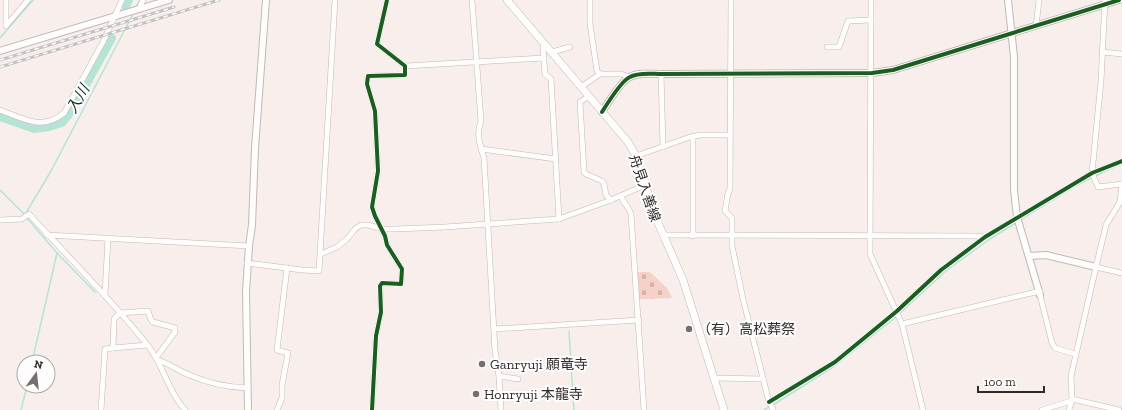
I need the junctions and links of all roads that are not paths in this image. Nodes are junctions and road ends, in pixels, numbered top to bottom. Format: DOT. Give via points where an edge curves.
graph roads {
  1 [pos="6,0"];
  2 [pos="28,0"];
  3 [pos="122,0"];
  4 [pos="143,0"];
  5 [pos="169,0"];
  6 [pos="266,0"];
  7 [pos="335,0"];
  8 [pos="387,0"];
  9 [pos="472,0"];
  10 [pos="507,0"];
  11 [pos="590,0"];
  12 [pos="731,0"];
  13 [pos="871,0"];
  14 [pos="1008,0"];
  15 [pos="1039,0"];
  16 [pos="1119,0"];
  17 [pos="1106,2"];
  18 [pos="139,9"];
  19 [pos="114,17"];
  20 [pos="871,20"];
  21 [pos="1036,26"];
  22 [pos="1012,34"];
  23 [pos="544,43"];
  24 [pos="570,47"];
  25 [pos="827,47"];
  26 [pos="0,51"];
  27 [pos="552,52"];
  28 [pos="1103,52"];
  29 [pos="1122,54"];
  30 [pos="544,58"];
  31 [pos="477,62"];
  32 [pos="405,66"];
  33 [pos="872,73"];
  34 [pos="600,74"];
  35 [pos="661,74"];
  36 [pos="731,74"];
  37 [pos="629,77"];
  38 [pos="581,87"];
  39 [pos="589,96"];
  40 [pos="0,110"];
  41 [pos="602,112"];
  42 [pos="730,135"];
  43 [pos="693,137"];
  44 [pos="663,147"];
  45 [pos="481,149"];
  46 [pos="636,156"];
  47 [pos="556,159"];
  48 [pos="1122,161"];
  49 [pos="1092,173"];
  50 [pos="1122,184"];
  51 [pos="645,185"];
  52 [pos="621,196"];
  53 [pos="611,200"];
  54 [pos="1017,217"];
  55 [pos="559,219"];
  56 [pos="0,220"];
  57 [pos="488,224"];
  58 [pos="382,230"];
  59 [pos="47,235"];
  60 [pos="663,235"];
  61 [pos="871,235"];
  62 [pos="693,236"];
  63 [pos="731,236"];
  64 [pos="985,237"];
  65 [pos="108,238"];
  66 [pos="249,246"];
  67 [pos="321,254"];
  68 [pos="1029,256"];
  69 [pos="248,263"];
  70 [pos="1096,267"];
  71 [pos="287,268"];
  72 [pos="1122,272"];
  73 [pos="1040,293"];
  74 [pos="105,295"];
  75 [pos="897,311"];
  76 [pos="120,313"];
  77 [pos="639,320"];
  78 [pos="902,324"];
  79 [pos="494,329"];
  80 [pos="147,345"];
  81 [pos="113,348"];
  82 [pos="1075,354"];
  83 [pos="157,359"];
  84 [pos="500,376"];
  85 [pos="714,378"];
  86 [pos="518,379"];
  87 [pos="764,379"];
  88 [pos="247,388"];
  89 [pos="1071,400"];
  90 [pos="769,402"];
  91 [pos="101,410"];
  92 [pos="185,410"];
  93 [pos="248,410"];
  94 [pos="277,410"];
  95 [pos="372,410"];
  96 [pos="501,410"];
  97 [pos="644,410"];
  98 [pos="724,410"];
  99 [pos="773,410"];
  100 [pos="923,410"];
  101 [pos="1042,410"];
  102 [pos="1069,410"];
  103 [pos="1119,410"];
  1 -- 2 [label="street" via="6,26"];
  3 -- 19 [label="street"];
  4 -- 18 [label="street"];
  5 -- 18 [label="street"];
  6 -- 66 [label="street"];
  7 -- 67 [label="street"];
  8 -- 32 [label="street" via="377,44"];
  9 -- 31 [label="street"];
  10 -- 23 [label="main road, 舟見入善線"];
  11 -- 34 [label="street" via="590,24 597,71"];
  12 -- 36 [label="street"];
  13 -- 20 [label="street"];
  14 -- 22 [label="street"];
  15 -- 21 [label="street"];
  16 -- 17 [label="street"];
  17 -- 21 [label="street"];
  17 -- 28 [label="street"];
  18 -- 19 [label="street"];
  19 -- 26 [label="street"];
  19 -- 40 [label="street" via="64,113 56,120 38,123"];
  20 -- 25 [label="street" via="848,21 840,47"];
  20 -- 33 [label="street"];
  21 -- 22 [label="street"];
  22 -- 33 [label="street" via="893,70"];
  22 -- 54 [label="street" via="1014,190"];
  23 -- 27 [label="main road, 舟見入善線"];
  23 -- 30 [label="street"];
  24 -- 27 [label="street"];
  27 -- 38 [label="main road, 舟見入善線"];
  28 -- 29 [label="street"];
  28 -- 49 [label="street"];
  30 -- 31 [label="street"];
  30 -- 47 [label="street" via="545,74 551,79"];
  31 -- 32 [label="street"];
  31 -- 45 [label="street" via="480,121 478,136"];
  32 -- 58 [label="street" via="405,75 368,76 367,84 375,111 378,171 372,207"];
  33 -- 36 [label="street"];
  33 -- 61 [label="street"];
  34 -- 37 [label="street" via="621,74"];
  34 -- 38 [label="street"];
  35 -- 36 [label="street"];
  35 -- 37 [label="street"];
  35 -- 44 [label="street"];
  36 -- 42 [label="street"];
  37 -- 41 [label="street" via="611,97"];
  38 -- 39 [label="main road, 舟見入善線"];
  39 -- 41 [label="main road, 舟見入善線"];
  39 -- 53 [label="street" via="580,102 584,172 602,181 606,195"];
  41 -- 46 [label="main road, 舟見入善線" via="628,142"];
  42 -- 43 [label="street"];
  42 -- 63 [label="street" via="730,189 725,211 732,218"];
  43 -- 44 [label="street"];
  43 -- 62 [label="street"];
  44 -- 46 [label="street"];
  45 -- 47 [label="street"];
  45 -- 57 [label="street" via="484,158"];
  46 -- 51 [label="main road, 舟見入善線"];
  47 -- 55 [label="street"];
  48 -- 49 [label="street"];
  49 -- 50 [label="street" via="1098,187"];
  49 -- 54 [label="street"];
  50 -- 70 [label="street" via="1120,202 1106,225"];
  51 -- 52 [label="street"];
  51 -- 60 [label="main road, 舟見入善線" via="654,216"];
  52 -- 53 [label="street"];
  52 -- 77 [label="street" via="631,214"];
  53 -- 55 [label="street"];
  54 -- 64 [label="street"];
  54 -- 68 [label="street"];
  55 -- 57 [label="street"];
  56 -- 59 [label="street" via="22,219 29,214"];
  57 -- 58 [label="street"];
  57 -- 79 [label="street"];
  58 -- 67 [label="street" via="361,225 337,247"];
  58 -- 95 [label="street" via="387,245 402,269 401,284 382,283 380,286 381,312 376,336"];
  59 -- 65 [label="street"];
  59 -- 74 [label="street"];
  60 -- 62 [label="street"];
  60 -- 85 [label="main road, 舟見入善線" via="683,280"];
  61 -- 63 [label="street"];
  61 -- 64 [label="street"];
  61 -- 75 [label="street" via="872,260"];
  62 -- 63 [label="street"];
  63 -- 87 [label="street"];
  64 -- 75 [label="street" via="941,270"];
  65 -- 66 [label="street"];
  65 -- 74 [label="street"];
  66 -- 69 [label="street"];
  67 -- 71 [label="street" via="319,271"];
  68 -- 70 [label="street" via="1046,255"];
  68 -- 73 [label="street"];
  69 -- 71 [label="street"];
  69 -- 88 [label="street"];
  70 -- 72 [label="street"];
  70 -- 82 [label="street"];
  71 -- 94 [label="street" via="277,350 288,353 282,398"];
  73 -- 78 [label="street"];
  73 -- 82 [label="street" via="1052,343 1055,348"];
  74 -- 76 [label="street"];
  75 -- 78 [label="street"];
  75 -- 90 [label="street" via="835,362"];
  76 -- 80 [label="street"];
  76 -- 81 [label="street" via="113,321"];
  76 -- 83 [label="street" via="148,311 153,322 175,328 175,332"];
  77 -- 79 [label="street"];
  77 -- 97 [label="street"];
  78 -- 100 [label="street"];
  79 -- 84 [label="street" via="494,350"];
  80 -- 81 [label="street"];
  80 -- 83 [label="street"];
  81 -- 91 [label="street" via="105,349"];
  82 -- 89 [label="street" via="1070,376"];
  83 -- 88 [label="street" via="210,383 232,388"];
  83 -- 92 [label="street" via="175,398"];
  84 -- 86 [label="street"];
  84 -- 96 [label="street"];
  85 -- 87 [label="street"];
  85 -- 98 [label="main road, 舟見入善線"];
  87 -- 90 [label="street"];
  88 -- 93 [label="street"];
  89 -- 101 [label="street"];
  89 -- 102 [label="street"];
  89 -- 103 [label="street"];
  90 -- 99 [label="street"];
}
